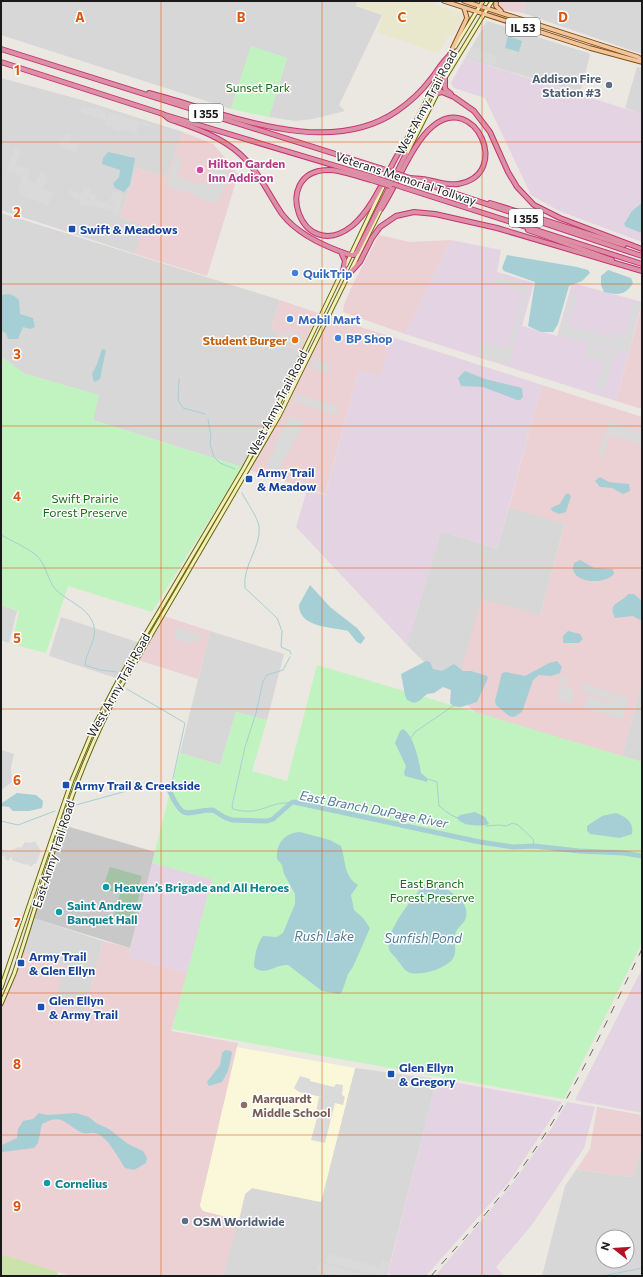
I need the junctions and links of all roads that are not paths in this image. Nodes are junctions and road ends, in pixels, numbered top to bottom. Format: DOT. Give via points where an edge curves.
graph roads {
  1 [pos="444,1"];
  2 [pos="464,1"];
  3 [pos="484,1"];
  4 [pos="492,1"];
  5 [pos="496,1"];
  6 [pos="480,6"];
  7 [pos="463,7"];
  8 [pos="487,8"];
  9 [pos="476,12"];
  10 [pos="484,14"];
  11 [pos="506,14"];
  12 [pos="1,49"];
  13 [pos="449,56"];
  14 [pos="642,61"];
  15 [pos="1,62"];
  16 [pos="445,78"];
  17 [pos="95,79"];
  18 [pos="438,92"];
  19 [pos="428,95"];
  20 [pos="454,97"];
  21 [pos="163,114"];
  22 [pos="402,147"];
  23 [pos="406,154"];
  24 [pos="372,179"];
  25 [pos="411,179"];
  26 [pos="435,186"];
  27 [pos="381,209"];
  28 [pos="485,214"];
  29 [pos="642,250"];
  30 [pos="340,251"];
  31 [pos="350,255"];
  32 [pos="642,256"];
  33 [pos="642,264"];
  34 [pos="343,271"];
  35 [pos="642,271"];
  36 [pos="349,274"];
  37 [pos="118,681"];
  38 [pos="120,688"];
  39 [pos="73,793"];
  40 [pos="66,796"];
  41 [pos="42,869"];
  42 [pos="46,876"];
  43 [pos="1,988"];
  44 [pos="1,1004"];
  1 -- 7 [label="main road, IL 53"];
  2 -- 6 [label="main road, IL 53"];
  3 -- 6 [label="main road, West Army Trail Road"];
  4 -- 8 [label="main road, West Army Trail Road"];
  5 -- 11 [label="main road" via="496,6"];
  6 -- 8 [label="main road, IL 53"];
  6 -- 9 [label="main road, West Army Trail Road"];
  7 -- 9 [label="main road, IL 53"];
  7 -- 13 [label="main road" via="467,18"];
  8 -- 10 [label="main road, West Army Trail Road"];
  8 -- 11 [label="main road, IL 53"];
  9 -- 10 [label="main road, IL 53"];
  9 -- 13 [label="main road, West Army Trail Road"];
  10 -- 14 [label="main road, IL 53" via="590,48"];
  10 -- 16 [label="main road, West Army Trail Road"];
  11 -- 14 [label="main road, IL 53" via="638,57"];
  12 -- 17 [label="highway, I 355"];
  13 -- 17 [label="highway" via="420,92 397,111 367,126 335,131 307,132 280,128"];
  13 -- 19 [label="main road, West Army Trail Road"];
  15 -- 21 [label="highway, I 355"];
  16 -- 18 [label="main road, West Army Trail Road"];
  16 -- 20 [label="highway" via="445,88"];
  17 -- 25 [label="highway, I 355, bridge"];
  18 -- 19 [label="highway"];
  18 -- 20 [label="highway"];
  18 -- 23 [label="main road, West Army Trail Road"];
  19 -- 22 [label="main road, West Army Trail Road"];
  20 -- 29 [label="highway" via="474,111 487,128 511,179 529,200 547,213"];
  21 -- 24 [label="highway, Veterans Memorial Tollway / I 355"];
  21 -- 30 [label="highway" via="169,119 224,141 241,154 255,170 283,215 293,225 303,234"];
  22 -- 24 [label="highway" via="367,208 350,227 338,234 325,235 310,230 299,218 296,195 303,182 315,173 332,170"];
  22 -- 31 [label="main road, West Army Trail Road"];
  23 -- 27 [label="main road, West Army Trail Road"];
  23 -- 31 [label="highway" via="357,252"];
  24 -- 28 [label="highway, Veterans Memorial Tollway / I 355, bridge"];
  25 -- 26 [label="highway, Veterans Memorial Tollway / I 355"];
  25 -- 27 [label="highway" via="464,183 482,168 486,154 485,142 470,124 458,119 435,124 419,142"];
  26 -- 29 [label="highway"];
  26 -- 32 [label="highway, Veterans Memorial Tollway / I 355"];
  27 -- 36 [label="main road, West Army Trail Road"];
  28 -- 33 [label="highway, Veterans Memorial Tollway / I 355"];
  28 -- 35 [label="highway"];
  30 -- 31 [label="highway"];
  30 -- 34 [label="highway" via="345,261"];
  31 -- 34 [label="main road, West Army Trail Road"];
  34 -- 37 [label="main road, West Army Trail Road" via="247,464"];
  35 -- 36 [label="highway" via="496,228 435,214 414,212 396,216 380,228 360,262"];
  36 -- 38 [label="main road, West Army Trail Road" via="266,440"];
  37 -- 38 [label="main road"];
  37 -- 40 [label="main road, West Army Trail Road" via="90,735"];
  38 -- 39 [label="main road, West Army Trail Road" via="95,738"];
  39 -- 42 [label="main road, East Army Trail Road"];
  40 -- 41 [label="main road, East Army Trail Road"];
  41 -- 42 [label="main road"];
  41 -- 43 [label="main road, East Army Trail Road"];
  42 -- 44 [label="main road, East Army Trail Road" via="14,974"];
}
